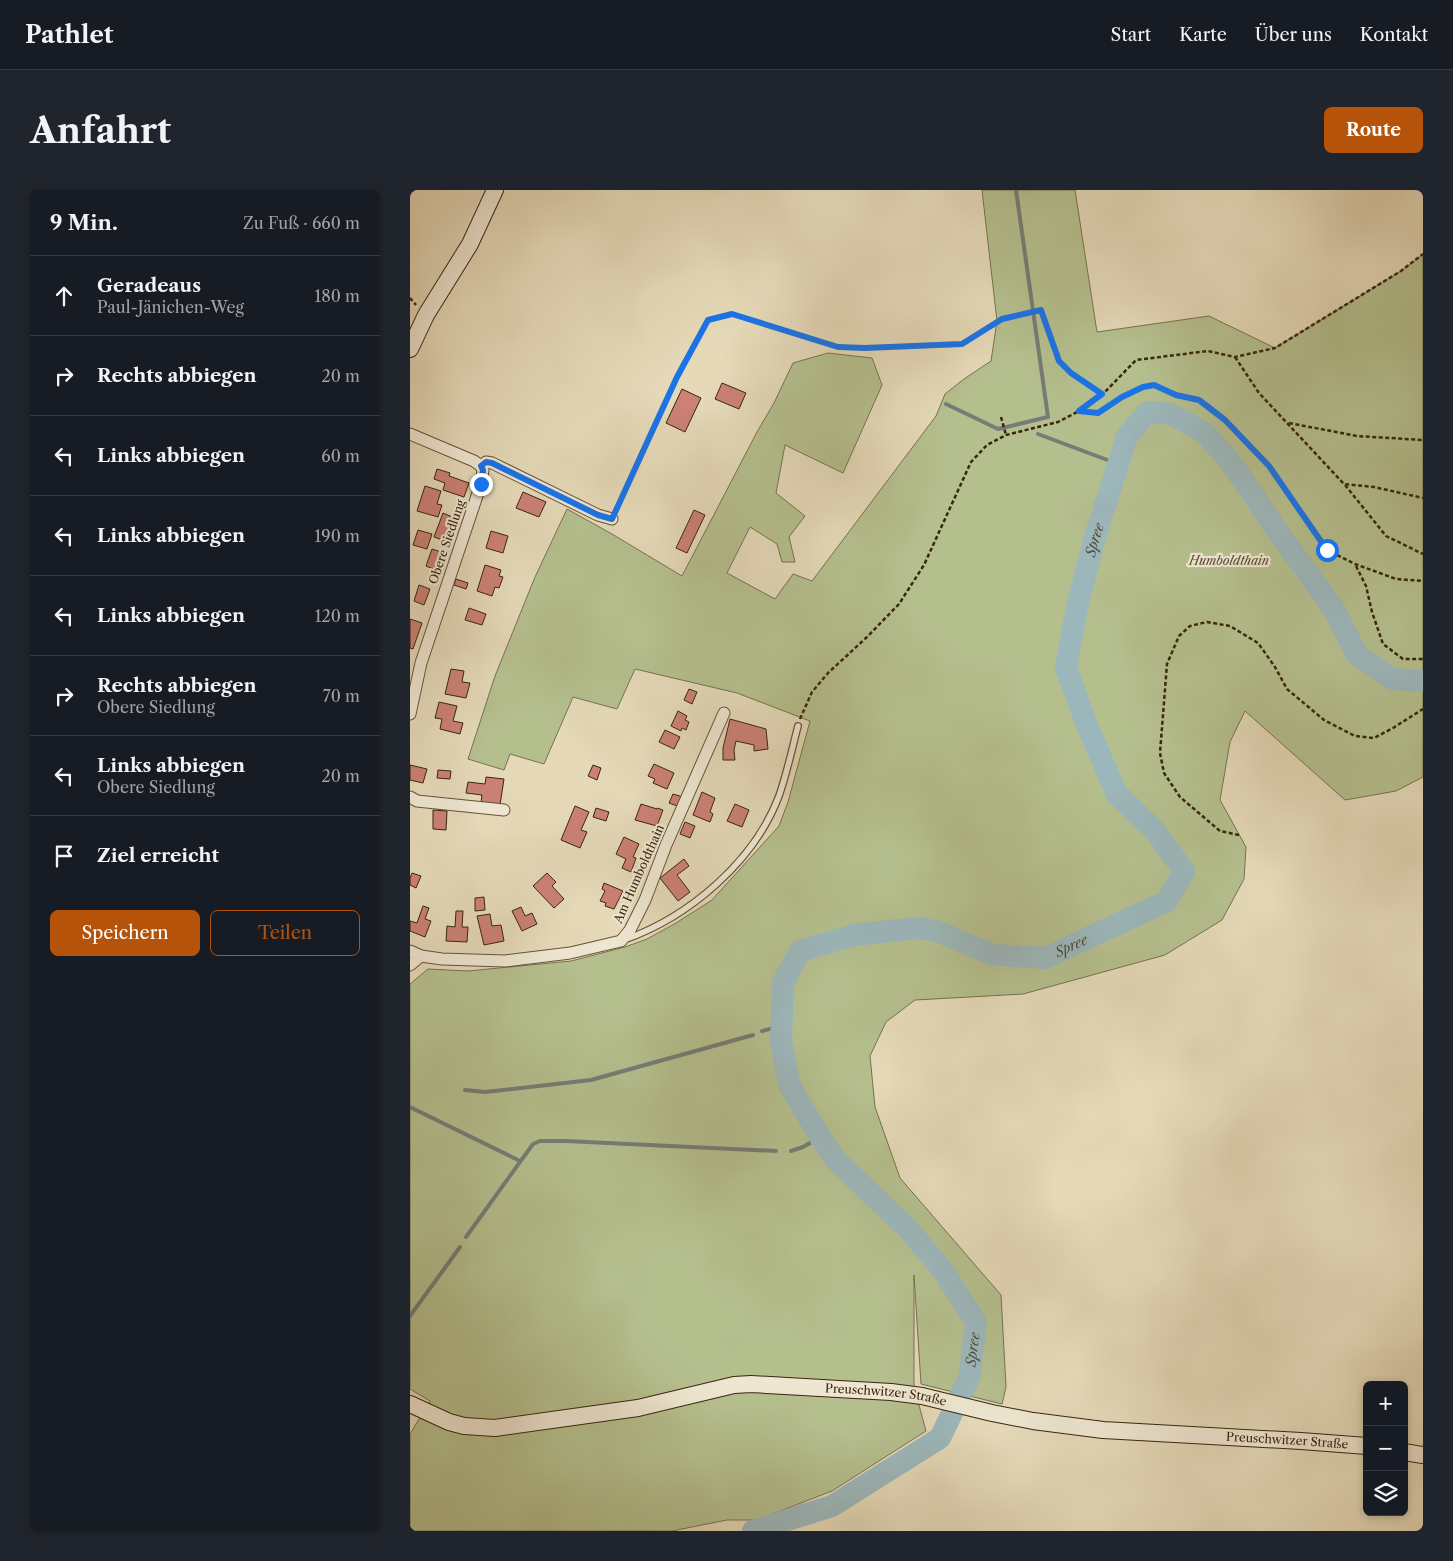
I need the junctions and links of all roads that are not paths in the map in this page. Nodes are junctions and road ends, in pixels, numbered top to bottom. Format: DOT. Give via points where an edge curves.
graph roads {
  1 [pos="495,190"];
  2 [pos="410,349"];
  3 [pos="410,434"];
  4 [pos="481,466"];
  5 [pos="612,519"];
  6 [pos="724,713"];
  7 [pos="410,714"];
  8 [pos="798,726"];
  9 [pos="410,796"];
  10 [pos="504,810"];
  11 [pos="621,941"];
  12 [pos="415,953"];
  13 [pos="410,964"];
  14 [pos="410,1404"];
  15 [pos="1363,1446"];
  16 [pos="1408,1453"];
  17 [pos="1423,1455"];
  1 -- 2 [label="street" via="470,244 426,315"];
  3 -- 4 [label="street"];
  4 -- 5 [label="street" via="486,462 492,463"];
  4 -- 7 [label="street, Obere Siedlung" via="481,484 421,663"];
  6 -- 11 [label="street, Am Humboldthain" via="645,900"];
  8 -- 11 [label="lane" via="779,796 757,836 730,872 676,915"];
  9 -- 10 [label="street" via="417,801"];
  11 -- 12 [label="street, Am Humboldthain" via="505,961 442,959"];
  12 -- 13 [label="street, Am Humboldthain"];
  14 -- 15 [label="street, Preuschwitzer Straße" via="449,1422 495,1428 638,1408 734,1385 751,1384 922,1396 1033,1421 1103,1430"];
  16 -- 17 [label="street"];
}
